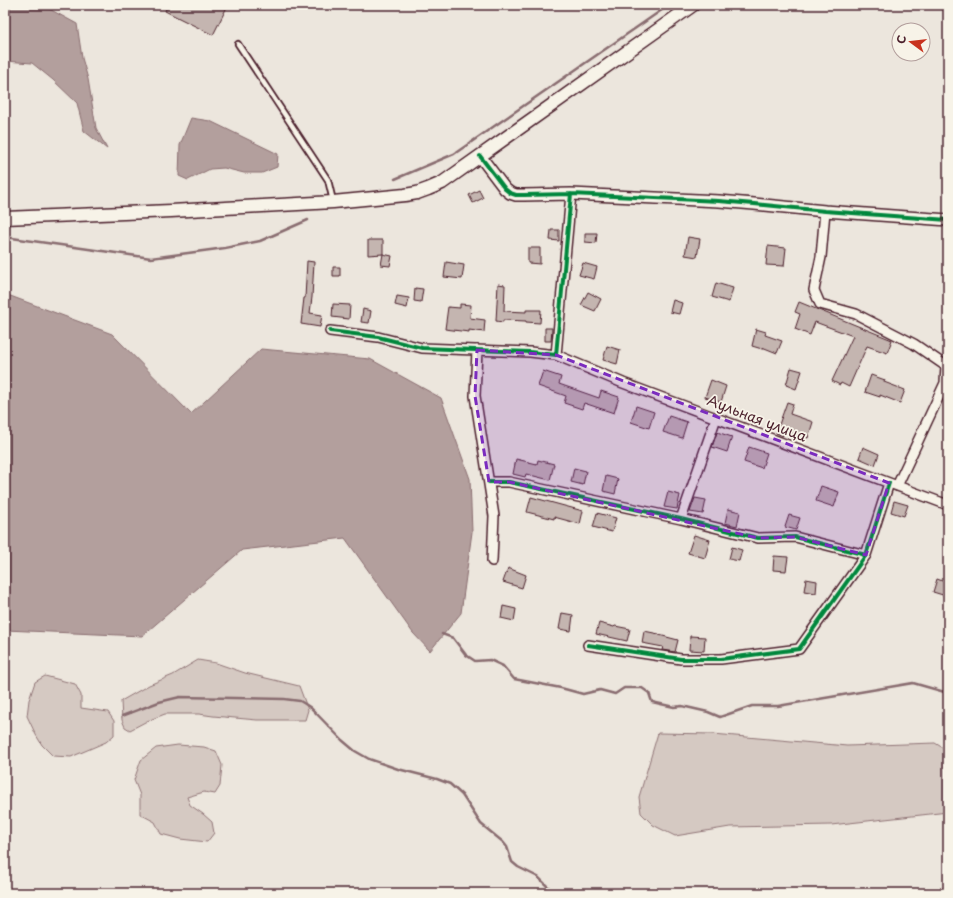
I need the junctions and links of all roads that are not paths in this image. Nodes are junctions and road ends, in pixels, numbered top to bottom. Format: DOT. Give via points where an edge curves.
graph roads {
  1 [pos="693,5"];
  2 [pos="238,44"];
  3 [pos="480,156"];
  4 [pos="571,194"];
  5 [pos="333,202"];
  6 [pos="825,211"];
  7 [pos="5,218"];
  8 [pos="948,220"];
  9 [pos="330,331"];
  10 [pos="477,350"];
  11 [pos="556,355"];
  12 [pos="716,418"];
  13 [pos="488,482"];
  14 [pos="893,484"];
  15 [pos="948,505"];
  16 [pos="681,519"];
  17 [pos="866,555"];
  18 [pos="492,561"];
  19 [pos="588,646"];
  1 -- 3 [label="main road"];
  2 -- 5 [label="lane" via="328,180"];
  3 -- 4 [label="street" via="510,193 524,196"];
  3 -- 5 [label="main road" via="442,183 417,193"];
  4 -- 6 [label="street" via="726,202"];
  4 -- 11 [label="street"];
  5 -- 7 [label="main road"];
  6 -- 8 [label="street"];
  6 -- 14 [label="street" via="821,257 814,290 820,304 856,314 914,344 946,366 945,383"];
  9 -- 10 [label="street, Аульная улица" via="378,337 422,348"];
  10 -- 11 [label="street, Аульная улица"];
  10 -- 13 [label="street" via="475,396"];
  11 -- 12 [label="street, Аульная улица"];
  12 -- 14 [label="street, Аульная улица"];
  12 -- 16 [label="street"];
  13 -- 16 [label="street" via="509,482"];
  13 -- 18 [label="street" via="494,516"];
  14 -- 15 [label="street, Аульная улица"];
  14 -- 17 [label="street"];
  16 -- 17 [label="street" via="758,538 795,537"];
  17 -- 19 [label="street" via="799,649 721,659 681,659"];
}
